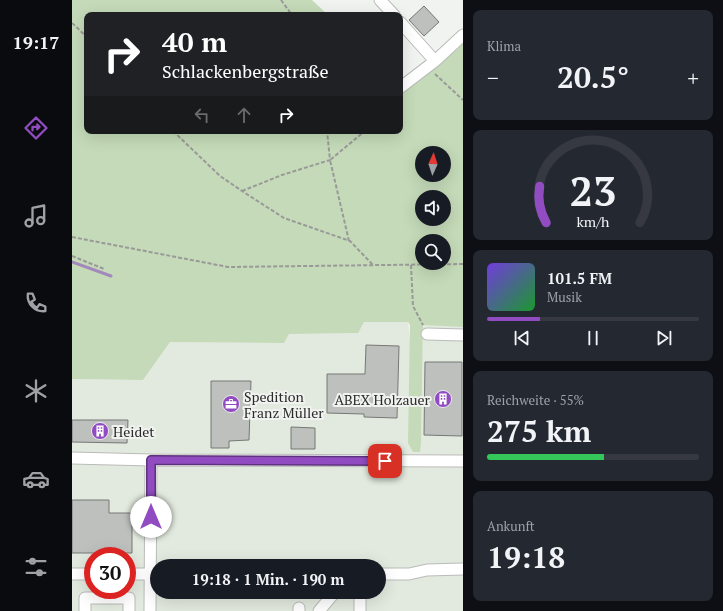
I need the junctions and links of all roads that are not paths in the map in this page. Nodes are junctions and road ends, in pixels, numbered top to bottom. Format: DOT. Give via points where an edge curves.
graph roads {
  1 [pos="380,0"];
  2 [pos="391,12"];
  3 [pos="403,26"];
  4 [pos="463,35"];
  5 [pos="432,64"];
  6 [pos="403,86"];
  7 [pos="427,334"];
  8 [pos="463,335"];
  9 [pos="72,458"];
  10 [pos="151,460"];
  11 [pos="463,461"];
  12 [pos="150,559"];
  13 [pos="463,570"];
  14 [pos="72,574"];
  15 [pos="84,574"];
  16 [pos="136,574"];
  17 [pos="150,574"];
  18 [pos="386,574"];
  19 [pos="85,599"];
  20 [pos="129,599"];
  21 [pos="150,599"];
  22 [pos="330,599"];
  23 [pos="360,599"];
  24 [pos="85,611"];
  25 [pos="129,611"];
  26 [pos="150,611"];
  27 [pos="319,611"];
  28 [pos="360,611"];
  1 -- 2 [label="street"];
  3 -- 5 [label="street"];
  4 -- 5 [label="street"];
  5 -- 6 [label="street"];
  7 -- 8 [label="street"];
  9 -- 10 [label="street"];
  10 -- 11 [label="street"];
  10 -- 12 [label="street"];
  13 -- 18 [label="street"];
  14 -- 15 [label="street"];
  16 -- 17 [label="street"];
  19 -- 24 [label="street"];
  20 -- 25 [label="street"];
  21 -- 26 [label="street"];
  22 -- 27 [label="street"];
  23 -- 28 [label="street"];
}
